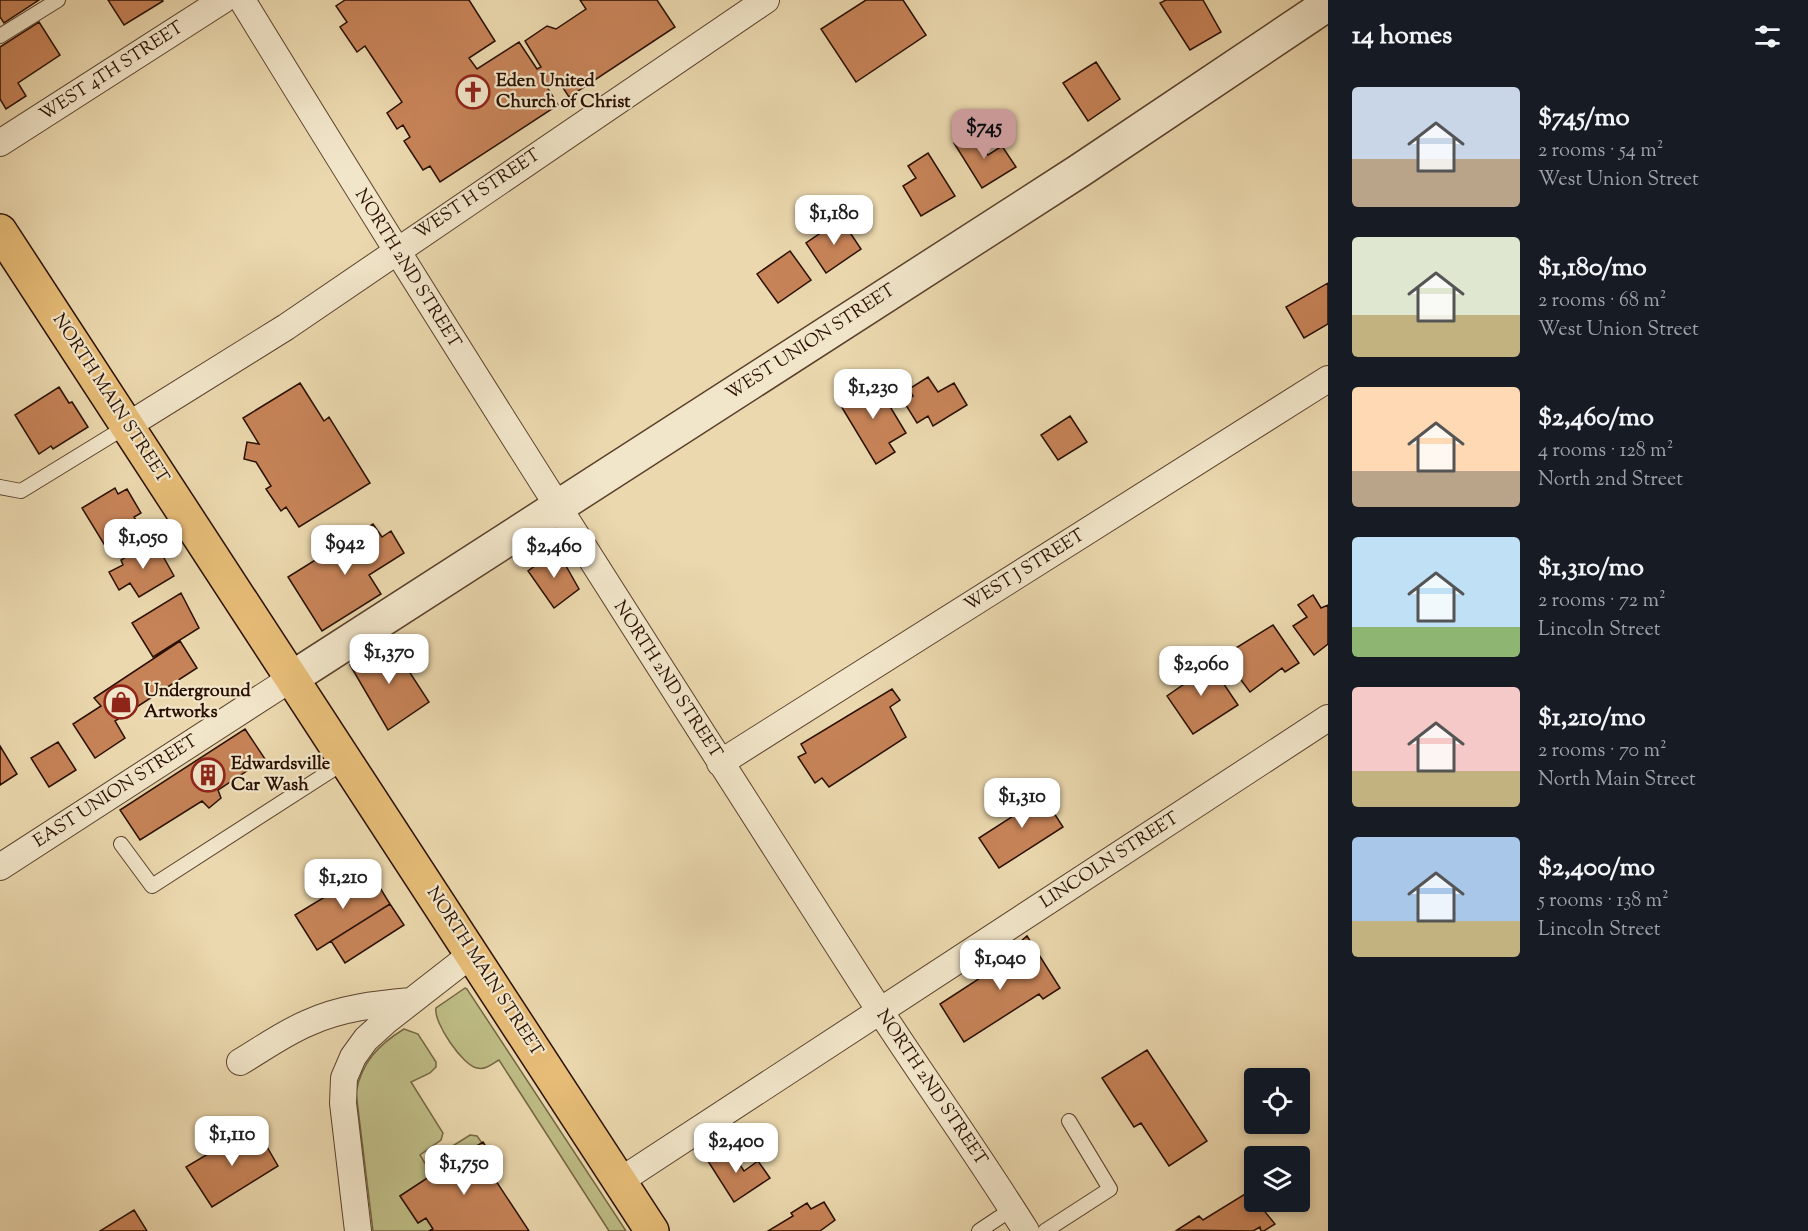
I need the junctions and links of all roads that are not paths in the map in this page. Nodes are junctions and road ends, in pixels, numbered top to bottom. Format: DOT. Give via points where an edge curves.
graph roads {
  1 [pos="58,0"];
  2 [pos="223,0"];
  3 [pos="242,0"];
  4 [pos="766,0"];
  5 [pos="1328,4"];
  6 [pos="0,36"];
  7 [pos="0,143"];
  8 [pos="0,231"];
  9 [pos="396,251"];
  10 [pos="1328,379"];
  11 [pos="127,426"];
  12 [pos="0,488"];
  13 [pos="557,507"];
  14 [pos="292,678"];
  15 [pos="1328,718"];
  16 [pos="346,761"];
  17 [pos="720,763"];
  18 [pos="122,844"];
  19 [pos="0,867"];
  20 [pos="472,954"];
  21 [pos="412,1001"];
  22 [pos="880,1012"];
  23 [pos="240,1062"];
  24 [pos="1069,1121"];
  25 [pos="620,1181"];
  26 [pos="1012,1209"];
  27 [pos="358,1231"];
  28 [pos="652,1231"];
  29 [pos="979,1231"];
  30 [pos="1026,1231"];
  31 [pos="1045,1231"];
  1 -- 6 [label="lane"];
  2 -- 7 [label="street, WEST 4TH STREET"];
  3 -- 9 [label="street, NORTH 2ND STREET"];
  4 -- 9 [label="street, WEST H STREET"];
  5 -- 13 [label="street, WEST UNION STREET" via="1079,171"];
  8 -- 11 [label="main road, NORTH MAIN STREET"];
  9 -- 11 [label="street, WEST H STREET" via="286,327"];
  9 -- 13 [label="street, NORTH 2ND STREET"];
  10 -- 17 [label="street, WEST J STREET"];
  11 -- 12 [label="lane" via="21,491"];
  11 -- 14 [label="main road, NORTH MAIN STREET"];
  13 -- 14 [label="street, WEST UNION STREET"];
  13 -- 17 [label="street, NORTH 2ND STREET"];
  14 -- 16 [label="main road, NORTH MAIN STREET"];
  14 -- 19 [label="street, EAST UNION STREET"];
  15 -- 22 [label="street, LINCOLN STREET"];
  16 -- 18 [label="lane" via="152,886"];
  16 -- 20 [label="main road, NORTH MAIN STREET"];
  17 -- 22 [label="street, NORTH 2ND STREET"];
  20 -- 21 [label="street"];
  20 -- 25 [label="main road, NORTH MAIN STREET"];
  21 -- 23 [label="street" via="339,1012 308,1023"];
  21 -- 27 [label="street" via="366,1039 344,1078 343,1103"];
  22 -- 25 [label="street, LINCOLN STREET"];
  22 -- 26 [label="street, NORTH 2ND STREET"];
  24 -- 31 [label="lane" via="1110,1189"];
  25 -- 28 [label="main road, NORTH MAIN STREET"];
  26 -- 29 [label="lane"];
  26 -- 30 [label="street, NORTH 2ND STREET"];
}
